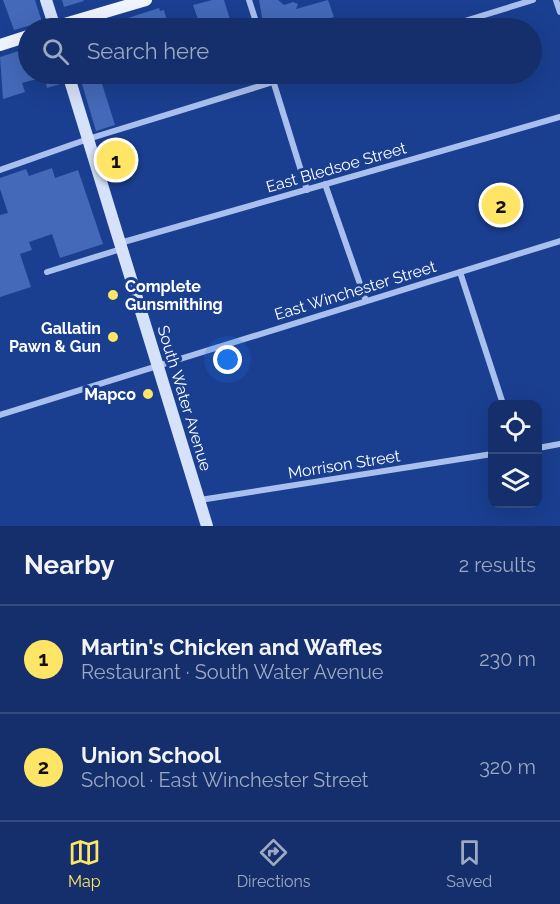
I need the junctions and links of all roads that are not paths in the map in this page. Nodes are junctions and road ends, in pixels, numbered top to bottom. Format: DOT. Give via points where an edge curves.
graph roads {
  1 [pos="46,0"];
  2 [pos="146,0"];
  3 [pos="249,0"];
  4 [pos="533,0"];
  5 [pos="556,0"];
  6 [pos="106,5"];
  7 [pos="560,12"];
  8 [pos="50,18"];
  9 [pos="76,18"];
  10 [pos="255,18"];
  11 [pos="474,18"];
  12 [pos="18,39"];
  13 [pos="0,45"];
  14 [pos="71,84"];
  15 [pos="264,84"];
  16 [pos="275,84"];
  17 [pos="560,117"];
  18 [pos="88,139"];
  19 [pos="0,170"];
  20 [pos="325,184"];
  21 [pos="307,190"];
  22 [pos="560,241"];
  23 [pos="120,246"];
  24 [pos="47,272"];
  25 [pos="460,273"];
  26 [pos="366,301"];
  27 [pos="158,365"];
  28 [pos="500,400"];
  29 [pos="0,415"];
  30 [pos="560,444"];
  31 [pos="542,447"];
  32 [pos="488,455"];
  33 [pos="200,500"];
  34 [pos="207,526"];
  1 -- 8 [label="main road"];
  2 -- 6 [label="main road"];
  3 -- 10 [label="street"];
  4 -- 11 [label="street"];
  5 -- 7 [label="street"];
  6 -- 9 [label="main road"];
  12 -- 13 [label="main road"];
  14 -- 18 [label="main road, South Water Avenue"];
  15 -- 18 [label="street"];
  16 -- 21 [label="street"];
  17 -- 20 [label="street, East Bledsoe Street"];
  18 -- 19 [label="street"];
  18 -- 23 [label="main road, South Water Avenue"];
  20 -- 21 [label="street, East Bledsoe Street"];
  20 -- 26 [label="street"];
  21 -- 23 [label="street, East Bledsoe Street"];
  22 -- 25 [label="street, East Winchester Street"];
  23 -- 24 [label="street, East Bledsoe Street"];
  23 -- 27 [label="main road, South Water Avenue"];
  25 -- 26 [label="street, East Winchester Street"];
  25 -- 28 [label="street"];
  26 -- 27 [label="street, East Winchester Street"];
  27 -- 29 [label="street, East Winchester Street"];
  27 -- 33 [label="main road, South Water Avenue"];
  30 -- 31 [label="street"];
  32 -- 33 [label="street, Morrison Street"];
  33 -- 34 [label="main road, South Water Avenue"];
}
